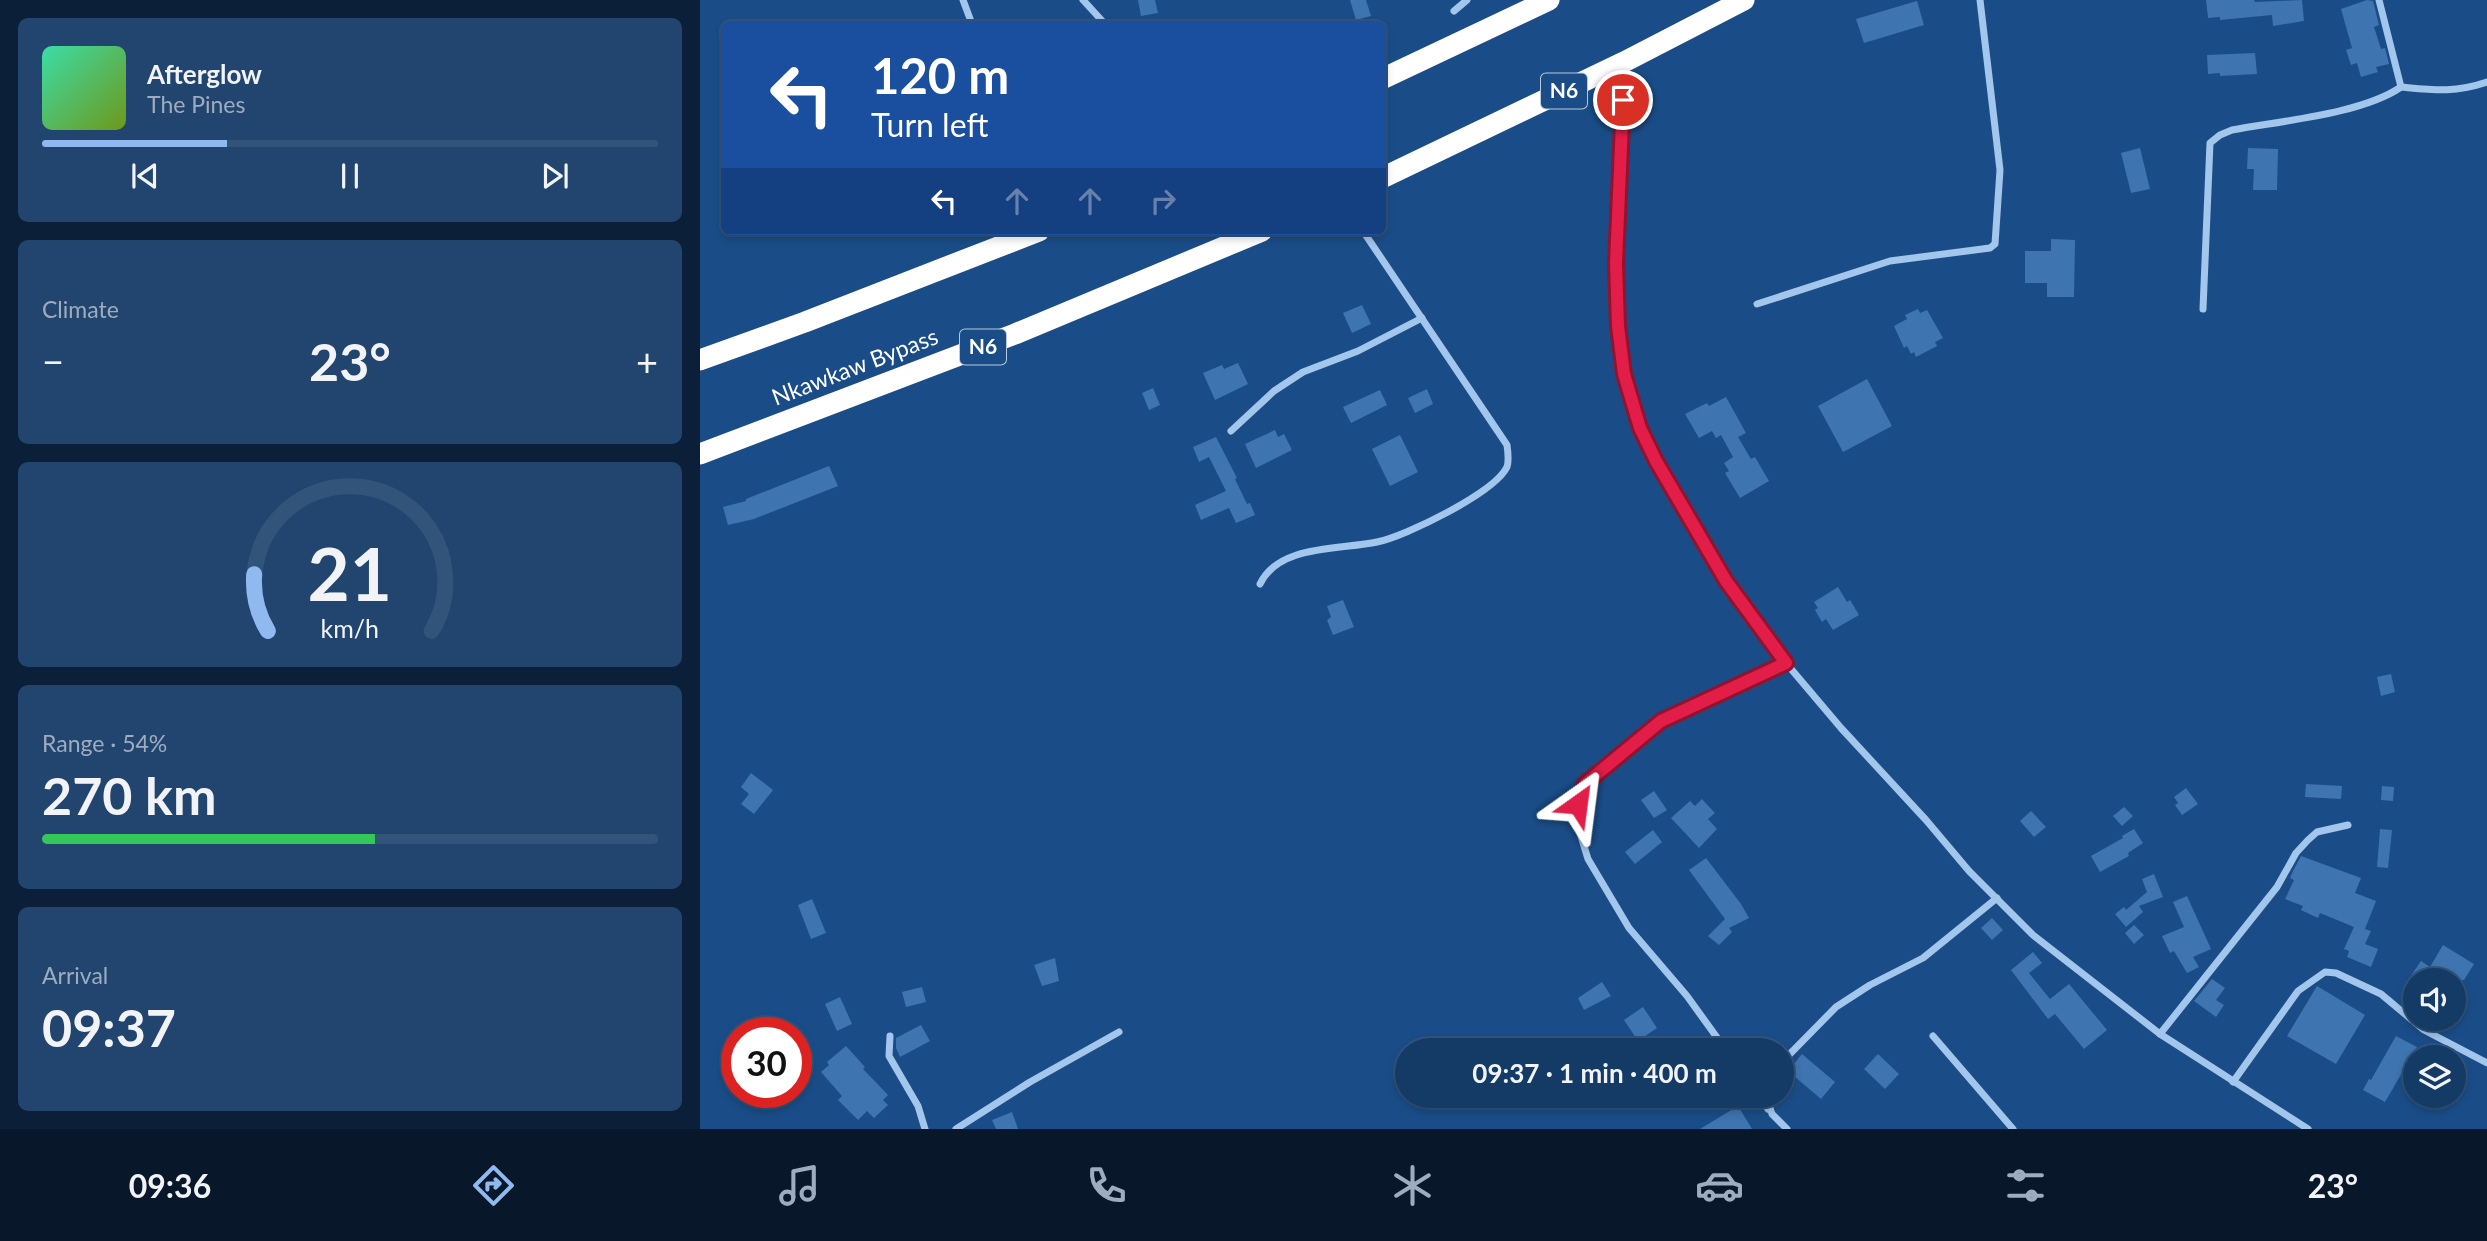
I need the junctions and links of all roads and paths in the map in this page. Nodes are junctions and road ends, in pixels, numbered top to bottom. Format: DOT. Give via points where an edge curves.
graph roads {
  1 [pos="962,0"];
  2 [pos="1083,0"];
  3 [pos="1467,0"];
  4 [pos="1549,0"];
  5 [pos="1744,0"];
  6 [pos="1980,0"];
  7 [pos="2379,0"];
  8 [pos="1454,11"];
  9 [pos="971,21"];
  10 [pos="1102,21"];
  11 [pos="1624,62"];
  12 [pos="1386,77"];
  13 [pos="2487,82"];
  14 [pos="2401,87"];
  15 [pos="1386,176"];
  16 [pos="1029,235"];
  17 [pos="1252,235"];
  18 [pos="1366,235"];
  19 [pos="1757,304"];
  20 [pos="2203,309"];
  21 [pos="1422,318"];
  22 [pos="700,360"];
  23 [pos="1231,431"];
  24 [pos="700,454"];
  25 [pos="1259,584"];
  26 [pos="1786,663"];
  27 [pos="2348,825"];
  28 [pos="1997,898"];
  29 [pos="1119,1032"];
  30 [pos="2160,1034"];
  31 [pos="890,1036"];
  32 [pos="1933,1036"];
  33 [pos="1717,1038"];
  34 [pos="1794,1050"];
  35 [pos="2487,1063"];
  36 [pos="2232,1082"];
  37 [pos="1767,1108"];
  38 [pos="1770,1108"];
  39 [pos="1772,1114"];
  40 [pos="925,1129"];
  41 [pos="956,1129"];
  42 [pos="1787,1129"];
  43 [pos="2013,1129"];
  44 [pos="2308,1129"];
  1 -- 9 [label="street"];
  2 -- 10 [label="street"];
  3 -- 8 [label="street"];
  4 -- 12 [label="highway"];
  5 -- 11 [label="highway, N6"];
  6 -- 19 [label="street" via="2000,170 1995,244 1890,261"];
  7 -- 14 [label="street"];
  11 -- 15 [label="highway, N6"];
  11 -- 26 [label="street" via="1616,263 1624,374 1640,428 1656,461 1726,581"];
  13 -- 14 [label="street" via="2465,90"];
  14 -- 20 [label="street" via="2363,106 2232,130 2210,143"];
  16 -- 22 [label="highway"];
  17 -- 24 [label="highway, Nkawkaw Bypass / N6" via="1016,334"];
  18 -- 21 [label="street"];
  21 -- 23 [label="street" via="1358,351 1303,372 1274,391"];
  21 -- 25 [label="street" via="1507,445 1508,465 1470,500 1409,530 1379,542 1292,556"];
  26 -- 28 [label="street"];
  26 -- 33 [label="street" via="1661,721 1585,784 1578,804 1588,859 1629,928"];
  27 -- 30 [label="street" via="2318,832 2296,853 2269,897"];
  28 -- 30 [label="street" via="2033,935"];
  28 -- 34 [label="street" via="1923,958 1836,1007"];
  29 -- 41 [label="street"];
  30 -- 36 [label="street"];
  31 -- 40 [label="street" via="889,1056 918,1106"];
  32 -- 43 [label="street"];
  35 -- 36 [label="street" via="2424,1030 2381,994 2325,972 2298,991"];
  36 -- 44 [label="street"];
  37 -- 39 [label="street"];
  38 -- 39 [label="street"];
  39 -- 42 [label="street"];
}
